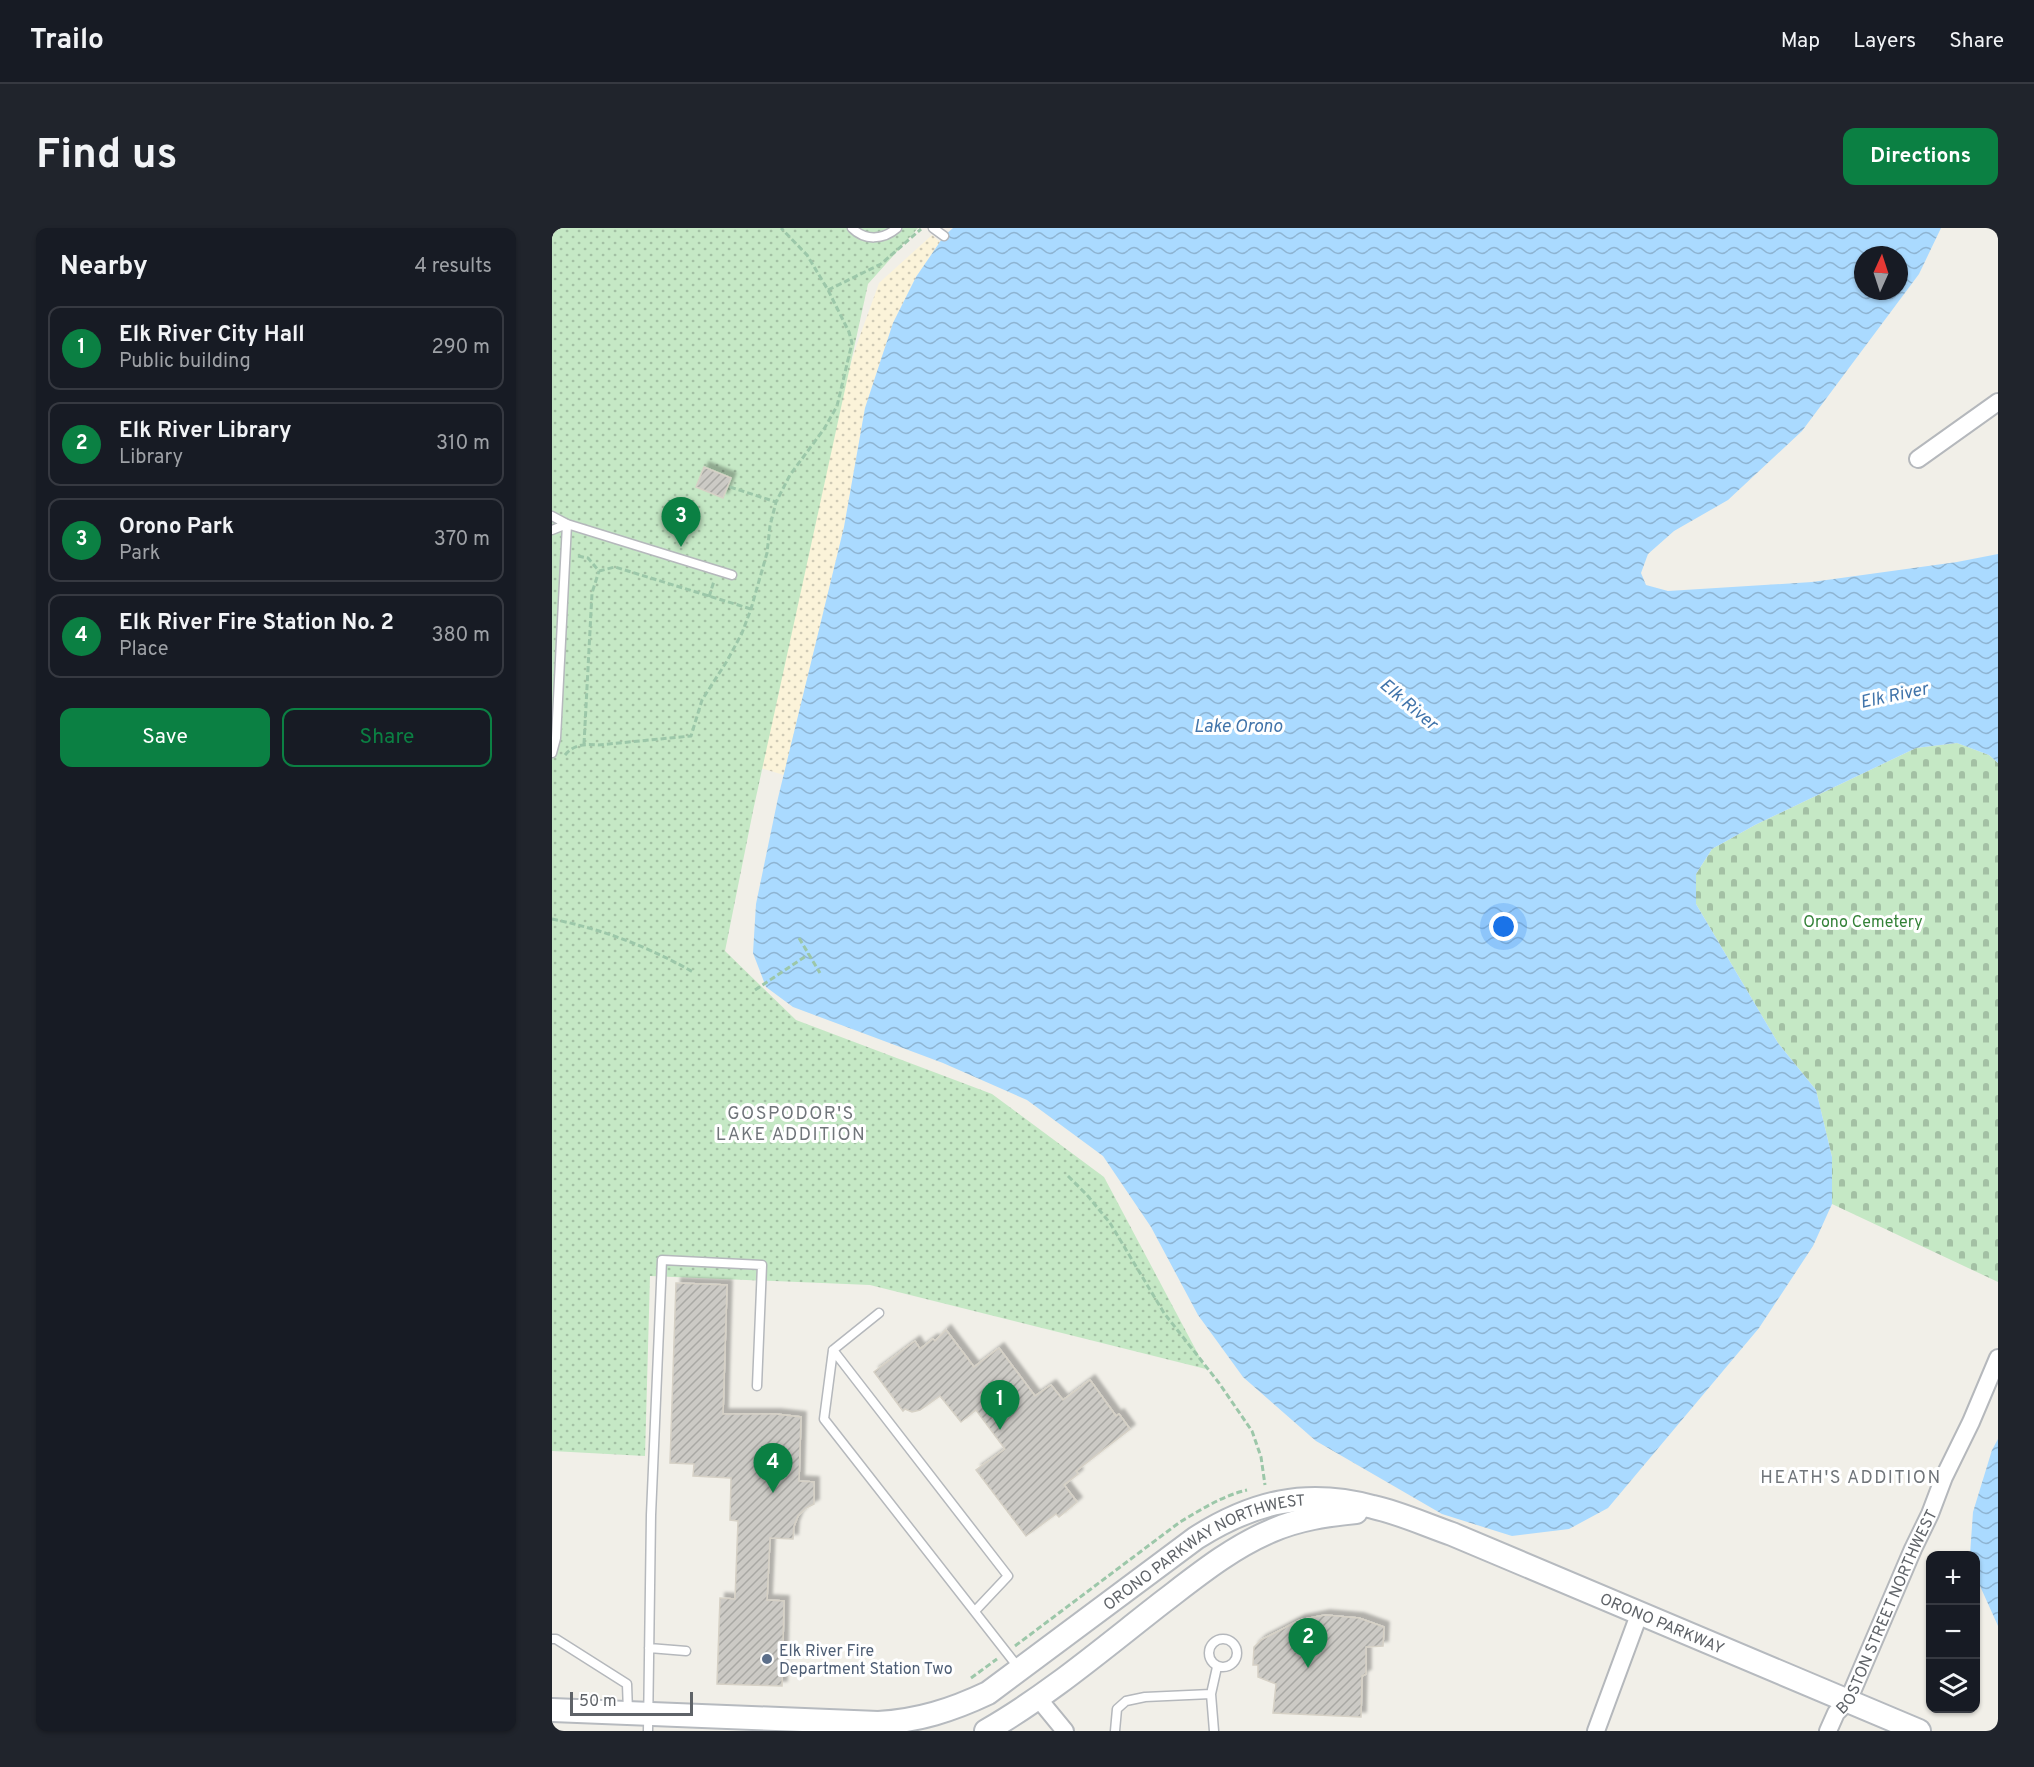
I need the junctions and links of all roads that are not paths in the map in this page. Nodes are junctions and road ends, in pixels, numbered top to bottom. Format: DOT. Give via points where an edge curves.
graph roads {
  1 [pos="852,228"];
  2 [pos="897,228"];
  3 [pos="933,228"];
  4 [pos="944,236"];
  5 [pos="1998,402"];
  6 [pos="1918,459"];
  7 [pos="552,516"];
  8 [pos="567,524"];
  9 [pos="552,530"];
  10 [pos="732,575"];
  11 [pos="552,753"];
  12 [pos="879,1313"];
  13 [pos="833,1350"];
  14 [pos="1998,1358"];
  15 [pos="757,1386"];
  16 [pos="1405,1517"];
  17 [pos="975,1611"];
  18 [pos="1640,1612"];
  19 [pos="552,1639"];
  20 [pos="649,1648"];
  21 [pos="686,1651"];
  22 [pos="1217,1667"];
  23 [pos="1020,1670"];
  24 [pos="1211,1694"];
  25 [pos="1037,1697"];
  26 [pos="1848,1701"];
  27 [pos="552,1710"];
  28 [pos="641,1720"];
  29 [pos="902,1726"];
  30 [pos="986,1731"];
  31 [pos="1065,1731"];
  32 [pos="1115,1731"];
  33 [pos="1214,1731"];
  34 [pos="1596,1731"];
  35 [pos="1828,1731"];
  36 [pos="1919,1731"];
  1 -- 2 [label="lane" via="873,238"];
  3 -- 4 [label="lane"];
  5 -- 6 [label="street"];
  7 -- 8 [label="lane"];
  8 -- 9 [label="lane"];
  8 -- 10 [label="lane"];
  8 -- 11 [label="lane" via="556,738"];
  12 -- 13 [label="lane"];
  13 -- 17 [label="lane" via="824,1419"];
  13 -- 17 [label="lane" via="1008,1576"];
  14 -- 26 [label="street, BOSTON STREET NORTHWEST"];
  15 -- 20 [label="lane" via="762,1265 662,1260"];
  16 -- 18 [label="street, ORONO PARKWAY"];
  16 -- 23 [label="street, ORONO PARKWAY NORTHWEST" via="1372,1506 1322,1499 1269,1504 1243,1512 1196,1538"];
  16 -- 25 [label="street, ORONO PARKWAY NORTHWEST" via="1357,1512 1301,1520 1272,1530 1212,1564"];
  17 -- 23 [label="lane"];
  18 -- 26 [label="street, ORONO PARKWAY"];
  18 -- 34 [label="street"];
  19 -- 28 [label="lane" via="627,1684"];
  20 -- 21 [label="lane"];
  20 -- 28 [label="lane"];
  22 -- 24 [label="lane"];
  23 -- 29 [label="street, ORONO PARKWAY NORTHWEST" via="961,1706"];
  24 -- 32 [label="lane" via="1126,1701 1117,1709"];
  24 -- 33 [label="lane"];
  25 -- 30 [label="street, ORONO PARKWAY NORTHWEST"];
  25 -- 31 [label="street"];
  26 -- 35 [label="street, BOSTON STREET NORTHWEST" via="1836,1713"];
  26 -- 36 [label="street, ORONO PARKWAY"];
  27 -- 28 [label="street, ORONO PARKWAY NORTHWEST"];
  28 -- 29 [label="street, ORONO PARKWAY NORTHWEST"];
}
